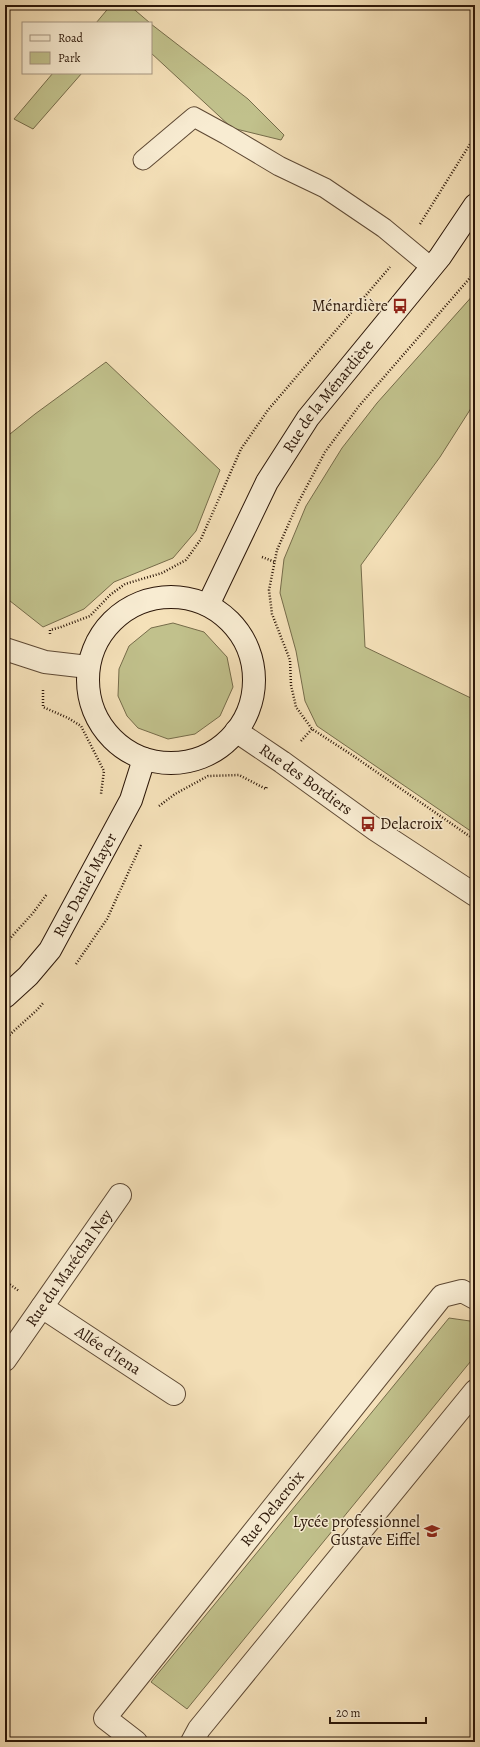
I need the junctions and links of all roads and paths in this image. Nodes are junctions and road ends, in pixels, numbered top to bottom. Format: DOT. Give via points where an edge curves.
graph roads {
  1 [pos="475,136"];
  2 [pos="143,160"];
  3 [pos="475,205"];
  4 [pos="406,247"];
  5 [pos="431,267"];
  6 [pos="475,272"];
  7 [pos="203,534"];
  8 [pos="208,605"];
  9 [pos="5,649"];
  10 [pos="88,668"];
  11 [pos="236,732"];
  12 [pos="144,759"];
  13 [pos="266,789"];
  14 [pos="156,812"];
  15 [pos="475,840"];
  16 [pos="475,894"];
  17 [pos="5,997"];
  18 [pos="120,1195"];
  19 [pos="475,1298"];
  20 [pos="42,1307"];
  21 [pos="5,1360"];
  22 [pos="475,1391"];
  23 [pos="174,1394"];
  24 [pos="136,1742"];
  25 [pos="192,1742"];
  1 -- 4 [label="path"];
  2 -- 4 [label="lane" via="194,117 279,166 325,188 384,228"];
  3 -- 5 [label="street, Rue de la Ménardière"];
  4 -- 5 [label="lane"];
  4 -- 7 [label="path" via="268,410 238,453"];
  5 -- 8 [label="street, Rue de la Ménardière" via="308,418 267,482"];
  6 -- 15 [label="path" via="359,406 325,452 298,502 277,550 269,590 272,614 290,660 291,684 296,707 312,729"];
  8 -- 10 [label="street" via="183,597 157,598 132,606 111,621 96,642"];
  8 -- 11 [label="street" via="228,619 244,638 253,661 254,686 249,710"];
  9 -- 10 [label="street" via="45,662"];
  10 -- 12 [label="street" via="89,696 100,724 119,745"];
  11 -- 12 [label="street" via="218,749 195,760 169,764"];
  11 -- 16 [label="street, Rue des Bordiers" via="376,830"];
  12 -- 17 [label="street, Rue Daniel Mayer" via="131,800 50,950 28,976"];
  13 -- 14 [label="path" via="239,775 208,776 175,794 159,806"];
  18 -- 20 [label="street, Rue du Maréchal Ney"];
  19 -- 24 [label="street, Rue Delacroix" via="462,1291 442,1296 105,1718"];
  20 -- 21 [label="street, Rue du Maréchal Ney"];
  20 -- 23 [label="street, Allée d'Iena"];
  22 -- 25 [label="street" via="199,1729"];
}
